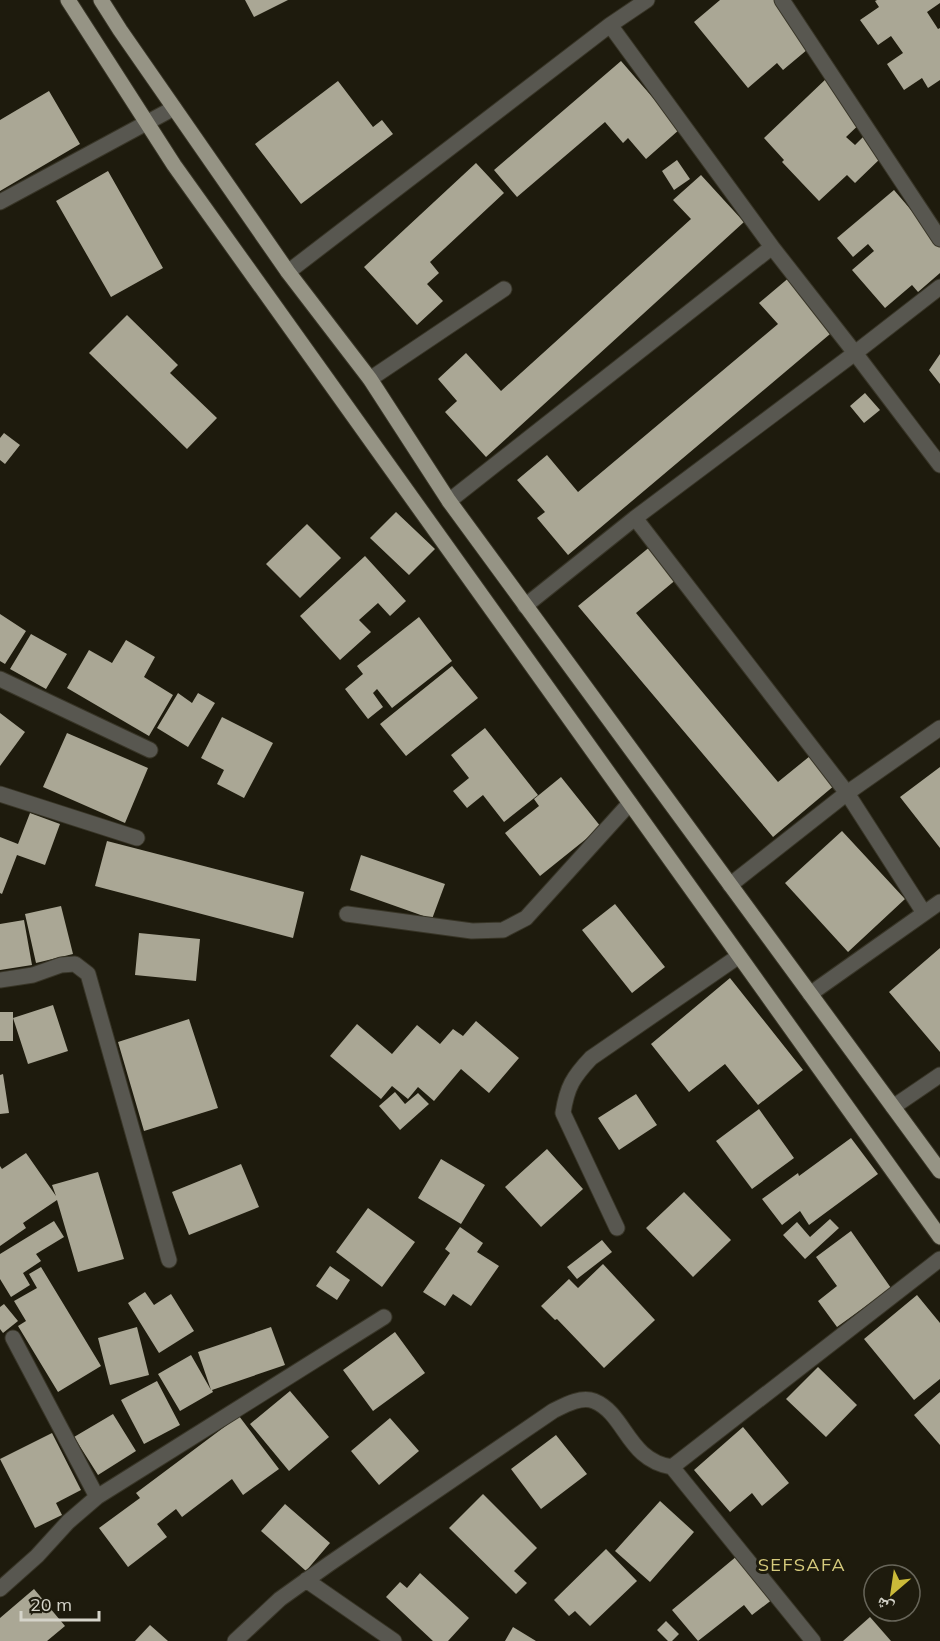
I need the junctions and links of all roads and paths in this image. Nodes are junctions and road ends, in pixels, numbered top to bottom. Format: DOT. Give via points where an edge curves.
graph roads {
  1 [pos="68,0"];
  2 [pos="101,0"];
  3 [pos="647,0"];
  4 [pos="782,0"];
  5 [pos="610,25"];
  6 [pos="174,108"];
  7 [pos="147,122"];
  8 [pos="0,202"];
  9 [pos="940,239"];
  10 [pos="772,248"];
  11 [pos="288,272"];
  12 [pos="940,287"];
  13 [pos="504,289"];
  14 [pos="855,353"];
  15 [pos="370,379"];
  16 [pos="940,465"];
  17 [pos="449,501"];
  18 [pos="635,518"];
  19 [pos="525,606"];
  20 [pos="0,679"];
  21 [pos="940,728"];
  22 [pos="150,750"];
  23 [pos="848,793"];
  24 [pos="0,794"];
  25 [pos="630,803"];
  26 [pos="137,838"];
  27 [pos="730,885"];
  28 [pos="940,902"];
  29 [pos="924,913"];
  30 [pos="347,914"];
  31 [pos="739,956"];
  32 [pos="0,980"];
  33 [pos="810,994"];
  34 [pos="940,1075"];
  35 [pos="892,1107"];
  36 [pos="940,1172"];
  37 [pos="617,1228"];
  38 [pos="940,1237"];
  39 [pos="940,1259"];
  40 [pos="169,1260"];
  41 [pos="384,1317"];
  42 [pos="13,1338"];
  43 [pos="672,1467"];
  44 [pos="97,1497"];
  45 [pos="306,1580"];
  46 [pos="0,1589"];
  47 [pos="235,1641"];
  48 [pos="394,1641"];
  49 [pos="813,1641"];
  1 -- 7 [label="main road"];
  2 -- 6 [label="main road"];
  3 -- 5 [label="street"];
  4 -- 9 [label="street"];
  5 -- 10 [label="street"];
  5 -- 11 [label="street"];
  6 -- 7 [label="street"];
  6 -- 11 [label="main road"];
  7 -- 8 [label="street"];
  7 -- 25 [label="main road"];
  10 -- 14 [label="street"];
  10 -- 17 [label="street"];
  11 -- 15 [label="main road"];
  12 -- 14 [label="street"];
  13 -- 15 [label="street"];
  14 -- 16 [label="street"];
  14 -- 18 [label="street"];
  15 -- 17 [label="main road"];
  17 -- 19 [label="main road"];
  18 -- 19 [label="street"];
  18 -- 23 [label="street"];
  19 -- 27 [label="main road"];
  20 -- 22 [label="street"];
  21 -- 23 [label="street"];
  23 -- 27 [label="street"];
  23 -- 29 [label="street"];
  24 -- 26 [label="street"];
  25 -- 30 [label="street" via="525,918 503,930 472,931"];
  25 -- 31 [label="main road"];
  27 -- 33 [label="main road"];
  28 -- 29 [label="street"];
  29 -- 33 [label="street"];
  31 -- 37 [label="street" via="591,1058 566,1093 563,1113"];
  31 -- 38 [label="main road"];
  32 -- 40 [label="street" via="75,964 88,974"];
  33 -- 35 [label="main road"];
  34 -- 35 [label="street"];
  35 -- 36 [label="main road"];
  39 -- 43 [label="street"];
  41 -- 44 [label="street"];
  42 -- 44 [label="street"];
  43 -- 45 [label="street" via="659,1465 642,1454 607,1409 592,1400 572,1402 493,1451"];
  43 -- 49 [label="street"];
  44 -- 46 [label="street"];
  45 -- 47 [label="street"];
  45 -- 48 [label="street"];
}
